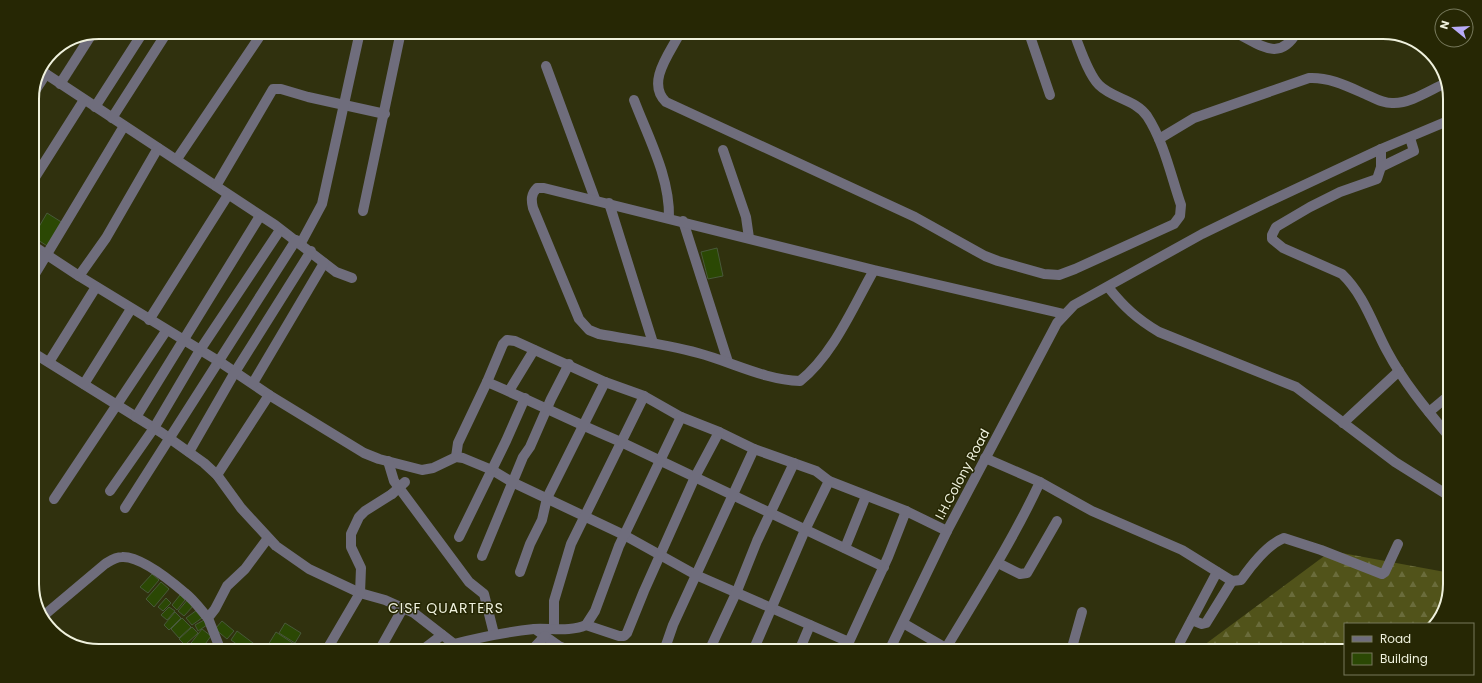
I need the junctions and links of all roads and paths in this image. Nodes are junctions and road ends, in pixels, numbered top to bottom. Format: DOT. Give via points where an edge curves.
graph roads {
  1 [pos="139,39"];
  2 [pos="163,39"];
  3 [pos="258,39"];
  4 [pos="358,39"];
  5 [pos="399,39"];
  6 [pos="677,39"];
  7 [pos="1033,39"];
  8 [pos="1077,39"];
  9 [pos="1248,39"];
  10 [pos="1293,39"];
  11 [pos="88,40"];
  12 [pos="546,66"];
  13 [pos="45,74"];
  14 [pos="60,84"];
  15 [pos="1441,85"];
  16 [pos="1050,95"];
  17 [pos="84,100"];
  18 [pos="634,100"];
  19 [pos="345,104"];
  20 [pos="95,107"];
  21 [pos="384,114"];
  22 [pos="112,118"];
  23 [pos="1443,123"];
  24 [pos="124,126"];
  25 [pos="1410,138"];
  26 [pos="1159,140"];
  27 [pos="158,148"];
  28 [pos="1381,149"];
  29 [pos="723,150"];
  30 [pos="177,159"];
  31 [pos="1381,167"];
  32 [pos="39,171"];
  33 [pos="216,186"];
  34 [pos="228,194"];
  35 [pos="595,199"];
  36 [pos="609,203"];
  37 [pos="363,211"];
  38 [pos="260,216"];
  39 [pos="669,218"];
  40 [pos="683,221"];
  41 [pos="280,230"];
  42 [pos="749,238"];
  43 [pos="298,242"];
  44 [pos="39,251"];
  45 [pos="311,251"];
  46 [pos="47,256"];
  47 [pos="324,263"];
  48 [pos="39,268"];
  49 [pos="874,270"];
  50 [pos="79,276"];
  51 [pos="352,278"];
  52 [pos="96,287"];
  53 [pos="1108,287"];
  54 [pos="131,309"];
  55 [pos="1064,314"];
  56 [pos="149,320"];
  57 [pos="166,331"];
  58 [pos="183,340"];
  59 [pos="653,344"];
  60 [pos="200,350"];
  61 [pos="534,350"];
  62 [pos="39,356"];
  63 [pos="218,361"];
  64 [pos="49,362"];
  65 [pos="728,362"];
  66 [pos="569,364"];
  67 [pos="1399,371"];
  68 [pos="235,372"];
  69 [pos="487,382"];
  70 [pos="605,382"];
  71 [pos="253,383"];
  72 [pos="84,384"];
  73 [pos="509,391"];
  74 [pos="269,394"];
  75 [pos="644,396"];
  76 [pos="525,398"];
  77 [pos="1443,400"];
  78 [pos="117,405"];
  79 [pos="547,408"];
  80 [pos="1429,412"];
  81 [pos="136,417"];
  82 [pos="681,417"];
  83 [pos="1343,423"];
  84 [pos="584,427"];
  85 [pos="154,428"];
  86 [pos="1443,430"];
  87 [pos="719,432"];
  88 [pos="170,438"];
  89 [pos="621,442"];
  90 [pos="754,449"];
  91 [pos="189,452"];
  92 [pos="456,457"];
  93 [pos="985,458"];
  94 [pos="384,460"];
  95 [pos="660,461"];
  96 [pos="794,463"];
  97 [pos="413,467"];
  98 [pos="492,470"];
  99 [pos="217,475"];
  100 [pos="695,477"];
  101 [pos="829,481"];
  102 [pos="512,482"];
  103 [pos="1040,482"];
  104 [pos="110,491"];
  105 [pos="1443,492"];
  106 [pos="732,496"];
  107 [pos="866,496"];
  108 [pos="547,498"];
  109 [pos="54,499"];
  110 [pos="125,508"];
  111 [pos="906,511"];
  112 [pos="770,514"];
  113 [pos="585,516"];
  114 [pos="1057,521"];
  115 [pos="805,530"];
  116 [pos="947,531"];
  117 [pos="624,535"];
  118 [pos="459,537"];
  119 [pos="268,538"];
  120 [pos="1398,544"];
  121 [pos="845,548"];
  122 [pos="482,556"];
  123 [pos="660,556"];
  124 [pos="998,563"];
  125 [pos="884,567"];
  126 [pos="520,572"];
  127 [pos="1217,572"];
  128 [pos="696,575"];
  129 [pos="1232,581"];
  130 [pos="737,591"];
  131 [pos="360,593"];
  132 [pos="403,608"];
  133 [pos="771,608"];
  134 [pos="46,612"];
  135 [pos="1082,612"];
  136 [pos="208,618"];
  137 [pos="1192,620"];
  138 [pos="903,623"];
  139 [pos="810,625"];
  140 [pos="586,626"];
  141 [pos="554,628"];
  142 [pos="535,629"];
  143 [pos="494,634"];
  144 [pos="442,635"];
  145 [pos="545,636"];
  146 [pos="1180,642"];
  147 [pos="218,644"];
  148 [pos="330,644"];
  149 [pos="383,644"];
  150 [pos="430,644"];
  151 [pos="452,644"];
  152 [pos="468,644"];
  153 [pos="538,644"];
  154 [pos="552,644"];
  155 [pos="666,644"];
  156 [pos="712,644"];
  157 [pos="756,644"];
  158 [pos="802,644"];
  159 [pos="892,644"];
  160 [pos="940,644"];
  161 [pos="952,644"];
  162 [pos="1074,644"];
  1 -- 20 [label="street"];
  2 -- 22 [label="street"];
  3 -- 30 [label="street"];
  4 -- 19 [label="street"];
  5 -- 21 [label="street"];
  6 -- 26 [label="street" via="660,69 657,84 660,96 666,102 915,217 985,256 1044,274 1059,275 1075,269 1174,224 1180,216 1181,205"];
  7 -- 16 [label="street"];
  8 -- 26 [label="street" via="1099,85 1135,104 1147,116"];
  9 -- 10 [label="street" via="1274,50 1284,48"];
  11 -- 14 [label="street"];
  12 -- 35 [label="street"];
  13 -- 14 [label="street"];
  14 -- 17 [label="street"];
  15 -- 26 [label="street" via="1393,104 1321,77 1309,78 1194,118"];
  17 -- 20 [label="street"];
  17 -- 32 [label="street"];
  18 -- 39 [label="street" via="663,176"];
  19 -- 21 [label="street"];
  19 -- 33 [label="street" via="276,88 270,92"];
  19 -- 43 [label="street" via="320,208"];
  20 -- 22 [label="street"];
  21 -- 37 [label="street"];
  22 -- 24 [label="street"];
  23 -- 25 [label="street"];
  24 -- 27 [label="street"];
  24 -- 46 [label="street"];
  25 -- 28 [label="street"];
  25 -- 31 [label="street" via="1414,151"];
  27 -- 30 [label="street"];
  27 -- 50 [label="street" via="106,238"];
  28 -- 31 [label="street"];
  28 -- 53 [label="street" via="1202,234"];
  29 -- 42 [label="street" via="746,217"];
  30 -- 33 [label="street"];
  31 -- 67 [label="street" via="1377,179 1340,192 1310,207 1276,227 1272,235 1274,242 1283,248 1342,274 1348,280 1358,292"];
  33 -- 34 [label="street"];
  34 -- 38 [label="street"];
  34 -- 56 [label="street"];
  35 -- 36 [label="street"];
  35 -- 59 [label="street" via="537,188 531,200 579,320 589,330 599,334"];
  36 -- 39 [label="street"];
  36 -- 59 [label="street"];
  38 -- 41 [label="street"];
  38 -- 58 [label="street"];
  39 -- 40 [label="street"];
  40 -- 42 [label="street"];
  40 -- 65 [label="street"];
  41 -- 43 [label="street"];
  41 -- 60 [label="street"];
  42 -- 49 [label="street"];
  43 -- 45 [label="street"];
  43 -- 63 [label="street"];
  44 -- 46 [label="street"];
  45 -- 47 [label="street"];
  45 -- 68 [label="street"];
  46 -- 48 [label="street"];
  46 -- 50 [label="street"];
  47 -- 51 [label="street" via="336,272"];
  47 -- 71 [label="street"];
  49 -- 55 [label="street"];
  49 -- 65 [label="street" via="824,357 812,372 800,381 772,379"];
  50 -- 52 [label="street"];
  52 -- 54 [label="street"];
  52 -- 64 [label="street"];
  53 -- 55 [label="street" via="1074,305"];
  53 -- 83 [label="street" via="1126,309 1159,332 1296,387"];
  54 -- 56 [label="street"];
  54 -- 72 [label="street"];
  55 -- 93 [label="street, I.H.Colony Road"];
  56 -- 57 [label="street"];
  57 -- 58 [label="street"];
  57 -- 78 [label="street"];
  58 -- 60 [label="street"];
  58 -- 81 [label="street"];
  59 -- 65 [label="street" via="696,352"];
  60 -- 63 [label="street"];
  60 -- 85 [label="street"];
  61 -- 66 [label="street"];
  61 -- 69 [label="street" via="507,340"];
  61 -- 73 [label="street"];
  62 -- 64 [label="street"];
  63 -- 68 [label="street"];
  63 -- 88 [label="street"];
  64 -- 72 [label="street"];
  66 -- 70 [label="street"];
  66 -- 79 [label="street"];
  67 -- 80 [label="street"];
  67 -- 83 [label="street"];
  68 -- 71 [label="street"];
  68 -- 91 [label="street"];
  69 -- 73 [label="street"];
  69 -- 92 [label="street" via="458,443"];
  70 -- 75 [label="street"];
  70 -- 84 [label="street"];
  71 -- 74 [label="street"];
  72 -- 78 [label="street"];
  73 -- 76 [label="street"];
  74 -- 94 [label="street" via="364,453"];
  74 -- 99 [label="street"];
  75 -- 82 [label="street"];
  75 -- 89 [label="street"];
  76 -- 79 [label="street"];
  76 -- 98 [label="street"];
  77 -- 80 [label="street"];
  78 -- 81 [label="street"];
  78 -- 109 [label="street"];
  79 -- 84 [label="street"];
  79 -- 102 [label="street"];
  80 -- 86 [label="street"];
  81 -- 85 [label="street"];
  82 -- 87 [label="street"];
  82 -- 95 [label="street"];
  83 -- 105 [label="street" via="1395,462"];
  84 -- 89 [label="street"];
  84 -- 108 [label="street"];
  85 -- 88 [label="street"];
  85 -- 104 [label="street"];
  87 -- 90 [label="street"];
  87 -- 100 [label="street"];
  88 -- 91 [label="street"];
  88 -- 110 [label="street"];
  89 -- 95 [label="street"];
  89 -- 113 [label="street"];
  90 -- 96 [label="street"];
  90 -- 106 [label="street"];
  91 -- 99 [label="street"];
  92 -- 97 [label="street" via="428,470"];
  92 -- 98 [label="street"];
  93 -- 103 [label="street"];
  93 -- 116 [label="street, I.H.Colony Road"];
  94 -- 97 [label="street"];
  94 -- 143 [label="street" via="394,481 469,582 484,594"];
  95 -- 100 [label="street"];
  95 -- 117 [label="street"];
  96 -- 101 [label="street" via="816,471"];
  96 -- 112 [label="street"];
  97 -- 131 [label="street, bridge" via="405,482 392,494 358,517 351,534 351,547 361,568"];
  98 -- 102 [label="street"];
  98 -- 118 [label="street"];
  99 -- 119 [label="street" via="241,508"];
  100 -- 106 [label="street"];
  100 -- 123 [label="street"];
  101 -- 107 [label="street"];
  101 -- 115 [label="street"];
  102 -- 108 [label="street"];
  102 -- 122 [label="street"];
  103 -- 124 [label="street"];
  103 -- 127 [label="street" via="1083,507 1182,550"];
  106 -- 112 [label="street"];
  106 -- 128 [label="street"];
  107 -- 111 [label="street"];
  107 -- 121 [label="street"];
  108 -- 113 [label="street"];
  108 -- 126 [label="street" via="542,520"];
  111 -- 116 [label="street"];
  111 -- 125 [label="street"];
  112 -- 115 [label="street"];
  112 -- 130 [label="street"];
  113 -- 117 [label="street"];
  113 -- 141 [label="street" via="571,544 554,601"];
  114 -- 124 [label="street" via="1027,573 1020,574"];
  115 -- 121 [label="street"];
  115 -- 133 [label="street"];
  116 -- 138 [label="street, I.H.Colony Road"];
  117 -- 123 [label="street"];
  117 -- 140 [label="street" via="595,611"];
  119 -- 131 [label="street" via="309,569"];
  119 -- 136 [label="street" via="245,569 228,586"];
  120 -- 129 [label="street" via="1382,574 1284,538 1253,564 1241,580"];
  121 -- 125 [label="street"];
  123 -- 128 [label="street"];
  123 -- 140 [label="street" via="624,636"];
  124 -- 161 [label="street"];
  125 -- 139 [label="street" via="849,642"];
  127 -- 129 [label="street"];
  127 -- 137 [label="street"];
  128 -- 130 [label="street"];
  128 -- 155 [label="street"];
  129 -- 137 [label="street" via="1206,623"];
  130 -- 133 [label="street"];
  130 -- 156 [label="street"];
  131 -- 132 [label="street"];
  131 -- 148 [label="street"];
  132 -- 144 [label="street" via="414,613"];
  132 -- 149 [label="street"];
  133 -- 139 [label="street"];
  133 -- 157 [label="street"];
  134 -- 136 [label="street" via="105,564 122,556 153,569 186,593"];
  135 -- 162 [label="street"];
  136 -- 147 [label="street"];
  137 -- 146 [label="street"];
  138 -- 159 [label="street, I.H.Colony Road"];
  138 -- 160 [label="street"];
  139 -- 158 [label="street"];
  140 -- 141 [label="street"];
  141 -- 142 [label="street"];
  142 -- 143 [label="street"];
  142 -- 145 [label="street"];
  143 -- 152 [label="street"];
  144 -- 150 [label="street"];
  144 -- 151 [label="street"];
  145 -- 153 [label="street"];
  145 -- 154 [label="street"];
}
